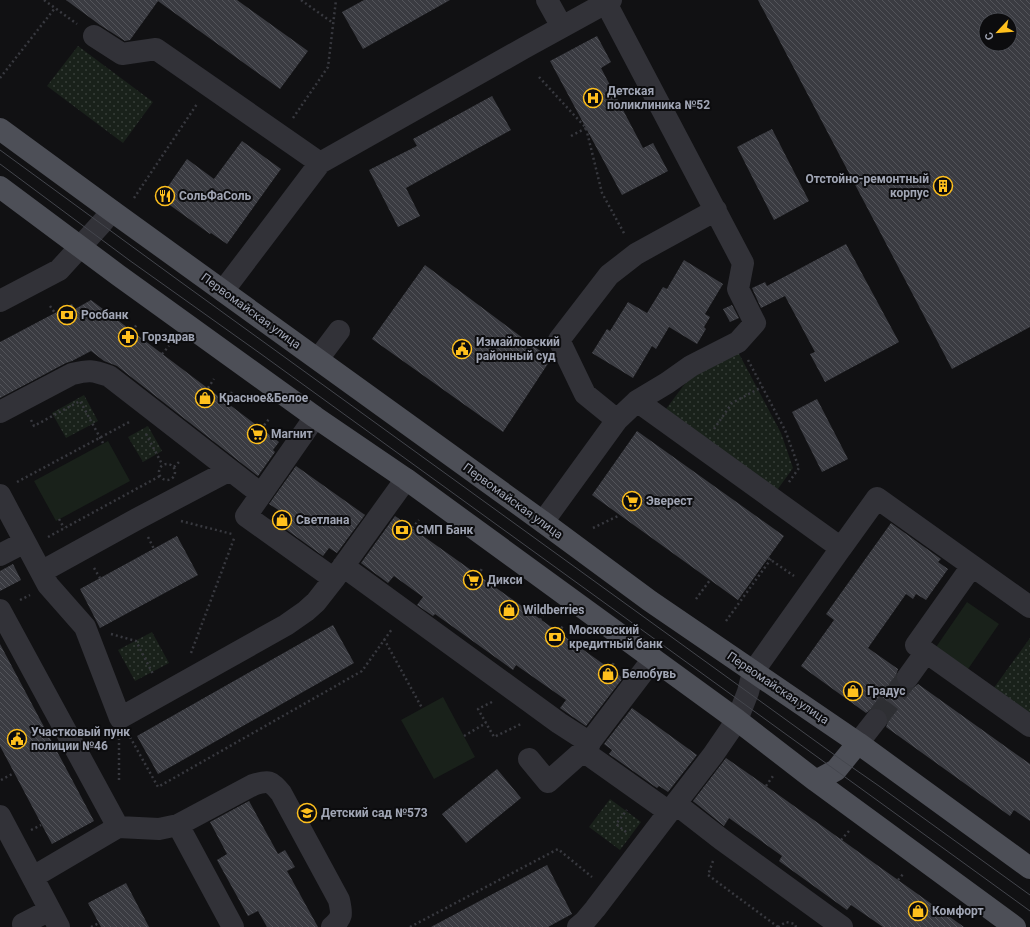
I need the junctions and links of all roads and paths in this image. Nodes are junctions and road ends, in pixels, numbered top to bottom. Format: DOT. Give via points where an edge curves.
graph roads {
  1 [pos="44,0"];
  2 [pos="301,0"];
  3 [pos="336,0"];
  4 [pos="547,0"];
  5 [pos="608,1"];
  6 [pos="55,8"];
  7 [pos="333,23"];
  8 [pos="562,27"];
  9 [pos="94,36"];
  10 [pos="539,77"];
  11 [pos="0,78"];
  12 [pos="209,86"];
  13 [pos="0,128"];
  14 [pos="586,128"];
  15 [pos="281,136"];
  16 [pos="571,136"];
  17 [pos="320,163"];
  18 [pos="0,187"];
  19 [pos="134,198"];
  20 [pos="716,210"];
  21 [pos="112,211"];
  22 [pos="81,247"];
  23 [pos="636,254"];
  24 [pos="223,291"];
  25 [pos="0,301"];
  26 [pos="50,306"];
  27 [pos="55,313"];
  28 [pos="138,323"];
  29 [pos="132,331"];
  30 [pos="339,331"];
  31 [pos="738,342"];
  32 [pos="169,346"];
  33 [pos="162,354"];
  34 [pos="318,359"];
  35 [pos="214,379"];
  36 [pos="762,387"];
  37 [pos="208,388"];
  38 [pos="232,392"];
  39 [pos="637,400"];
  40 [pos="225,401"];
  41 [pos="150,407"];
  42 [pos="0,412"];
  43 [pos="315,417"];
  44 [pos="269,419"];
  45 [pos="617,420"];
  46 [pos="34,426"];
  47 [pos="143,429"];
  48 [pos="261,429"];
  49 [pos="100,437"];
  50 [pos="103,443"];
  51 [pos="701,447"];
  52 [pos="162,464"];
  53 [pos="230,470"];
  54 [pos="160,476"];
  55 [pos="406,479"];
  56 [pos="7,490"];
  57 [pos="261,494"];
  58 [pos="775,501"];
  59 [pos="620,515"];
  60 [pos="59,519"];
  61 [pos="174,520"];
  62 [pos="419,520"];
  63 [pos="543,522"];
  64 [pos="64,528"];
  65 [pos="412,528"];
  66 [pos="593,528"];
  67 [pos="27,545"];
  68 [pos="841,548"];
  69 [pos="0,555"];
  70 [pos="972,566"];
  71 [pos="483,567"];
  72 [pos="339,572"];
  73 [pos="478,575"];
  74 [pos="45,579"];
  75 [pos="710,580"];
  76 [pos="812,589"];
  77 [pos="696,599"];
  78 [pos="1030,606"];
  79 [pos="0,611"];
  80 [pos="405,611"];
  81 [pos="545,612"];
  82 [pos="540,620"];
  83 [pos="726,621"];
  84 [pos="564,625"];
  85 [pos="558,632"];
  86 [pos="384,639"];
  87 [pos="136,641"];
  88 [pos="926,652"];
  89 [pos="653,659"];
  90 [pos="615,661"];
  91 [pos="610,668"];
  92 [pos="153,672"];
  93 [pos="753,672"];
  94 [pos="908,677"];
  95 [pos="178,685"];
  96 [pos="491,702"];
  97 [pos="422,708"];
  98 [pos="120,718"];
  99 [pos="737,720"];
  100 [pos="876,720"];
  101 [pos="486,723"];
  102 [pos="1030,726"];
  103 [pos="506,730"];
  104 [pos="464,736"];
  105 [pos="858,743"];
  106 [pos="73,744"];
  107 [pos="587,747"];
  108 [pos="529,759"];
  109 [pos="14,773"];
  110 [pos="773,776"];
  111 [pos="1,780"];
  112 [pos="119,781"];
  113 [pos="816,781"];
  114 [pos="766,786"];
  115 [pos="672,808"];
  116 [pos="626,811"];
  117 [pos="0,816"];
  118 [pos="42,825"];
  119 [pos="178,825"];
  120 [pos="118,827"];
  121 [pos="29,831"];
  122 [pos="848,831"];
  123 [pos="631,836"];
  124 [pos="721,839"];
  125 [pos="841,840"];
  126 [pos="1030,868"];
  127 [pos="905,870"];
  128 [pos="33,877"];
  129 [pos="898,880"];
  130 [pos="597,882"];
  131 [pos="55,918"];
  132 [pos="99,923"];
  133 [pos="25,927"];
  134 [pos="91,927"];
  135 [pos="233,927"];
  136 [pos="332,927"];
  137 [pos="410,927"];
  138 [pos="578,927"];
  139 [pos="778,927"];
  140 [pos="796,927"];
  141 [pos="842,927"];
  142 [pos="1015,927"];
  1 -- 6 [label="path"];
  2 -- 7 [label="path"];
  3 -- 7 [label="path"];
  4 -- 8 [label="street"];
  5 -- 8 [label="street"];
  5 -- 20 [label="street"];
  6 -- 9 [label="path"];
  6 -- 11 [label="path"];
  7 -- 15 [label="path" via="328,67"];
  8 -- 17 [label="street"];
  9 -- 12 [label="street" via="122,54 156,49"];
  10 -- 14 [label="path"];
  12 -- 15 [label="street"];
  12 -- 19 [label="path"];
  13 -- 21 [label="main road, Первомайская улица"];
  14 -- 16 [label="path"];
  14 -- 23 [label="path" via="602,193"];
  15 -- 17 [label="street"];
  17 -- 24 [label="street"];
  18 -- 22 [label="main road"];
  20 -- 23 [label="street"];
  20 -- 31 [label="street" via="744,263 738,289 755,323"];
  21 -- 22 [label="street"];
  21 -- 24 [label="main road, Первомайская улица"];
  22 -- 25 [label="street" via="59,270"];
  22 -- 43 [label="main road"];
  23 -- 45 [label="street" via="609,274 558,331 585,394"];
  24 -- 34 [label="main road, Первомайская улица"];
  26 -- 27 [label="path"];
  28 -- 29 [label="path"];
  30 -- 34 [label="street"];
  31 -- 36 [label="path"];
  31 -- 39 [label="street" via="691,366"];
  32 -- 33 [label="path"];
  34 -- 63 [label="main road, Первомайская улица"];
  35 -- 37 [label="path"];
  36 -- 51 [label="path" via="732,403"];
  36 -- 58 [label="path" via="785,430 799,468"];
  38 -- 40 [label="path"];
  39 -- 45 [label="street"];
  39 -- 51 [label="street"];
  41 -- 42 [label="street" via="109,376 83,371 72,374"];
  41 -- 49 [label="path" via="137,418"];
  41 -- 53 [label="street"];
  43 -- 55 [label="main road"];
  43 -- 57 [label="street"];
  44 -- 48 [label="path"];
  45 -- 63 [label="street"];
  46 -- 49 [label="path" via="80,402"];
  47 -- 52 [label="path"];
  49 -- 50 [label="path"];
  49 -- 56 [label="path"];
  51 -- 58 [label="street"];
  52 -- 54 [label="path" via="158,470"];
  52 -- 54 [label="path" via="169,463 176,473 172,479 166,480"];
  53 -- 57 [label="street"];
  53 -- 74 [label="street" via="137,519"];
  54 -- 64 [label="path"];
  55 -- 72 [label="street"];
  55 -- 89 [label="main road"];
  56 -- 67 [label="street"];
  57 -- 72 [label="street" via="246,516"];
  58 -- 68 [label="street"];
  59 -- 66 [label="path"];
  60 -- 64 [label="path"];
  61 -- 95 [label="path" via="236,535"];
  62 -- 65 [label="path"];
  63 -- 93 [label="main road, Первомайская улица" via="650,601"];
  64 -- 67 [label="path"];
  67 -- 69 [label="street"];
  67 -- 74 [label="street"];
  68 -- 70 [label="street" via="876,498"];
  68 -- 76 [label="street"];
  70 -- 78 [label="street"];
  70 -- 88 [label="street" via="916,645"];
  71 -- 73 [label="path"];
  72 -- 80 [label="street"];
  72 -- 95 [label="street" via="306,611 286,625"];
  74 -- 79 [label="path"];
  74 -- 98 [label="street" via="85,627"];
  75 -- 77 [label="path"];
  76 -- 83 [label="path" via="769,558"];
  76 -- 93 [label="street"];
  79 -- 106 [label="street"];
  80 -- 86 [label="path"];
  80 -- 107 [label="street" via="559,723"];
  81 -- 82 [label="path"];
  84 -- 85 [label="path"];
  86 -- 97 [label="path"];
  86 -- 98 [label="path" via="362,671 158,787"];
  87 -- 92 [label="path"];
  88 -- 94 [label="street"];
  88 -- 102 [label="street"];
  89 -- 99 [label="main road"];
  89 -- 107 [label="street"];
  90 -- 91 [label="path"];
  93 -- 99 [label="street"];
  93 -- 105 [label="main road, Первомайская улица"];
  95 -- 98 [label="street"];
  96 -- 101 [label="path" via="478,709"];
  98 -- 106 [label="path"];
  98 -- 112 [label="path"];
  99 -- 113 [label="main road"];
  99 -- 115 [label="street"];
  100 -- 105 [label="street"];
  101 -- 103 [label="path" via="494,737"];
  101 -- 104 [label="path"];
  105 -- 113 [label="main road" via="836,770"];
  105 -- 126 [label="main road, Первомайская улица"];
  106 -- 120 [label="street"];
  107 -- 108 [label="street" via="548,782"];
  107 -- 115 [label="street"];
  109 -- 111 [label="path"];
  110 -- 114 [label="path"];
  113 -- 142 [label="main road"];
  115 -- 124 [label="street"];
  115 -- 138 [label="street" via="595,909"];
  116 -- 123 [label="path" via="616,824"];
  117 -- 128 [label="street"];
  118 -- 121 [label="path"];
  119 -- 120 [label="street" via="159,829"];
  119 -- 135 [label="street"];
  119 -- 136 [label="street" via="254,785 264,782 274,785 281,793 339,900 339,921"];
  120 -- 128 [label="street"];
  122 -- 125 [label="path"];
  124 -- 139 [label="path" via="708,875"];
  124 -- 141 [label="street"];
  127 -- 129 [label="path"];
  128 -- 131 [label="street"];
  130 -- 137 [label="path" via="558,849"];
  131 -- 133 [label="street" via="23,924"];
  132 -- 134 [label="path"];
  139 -- 140 [label="path" via="786,922"];
}
